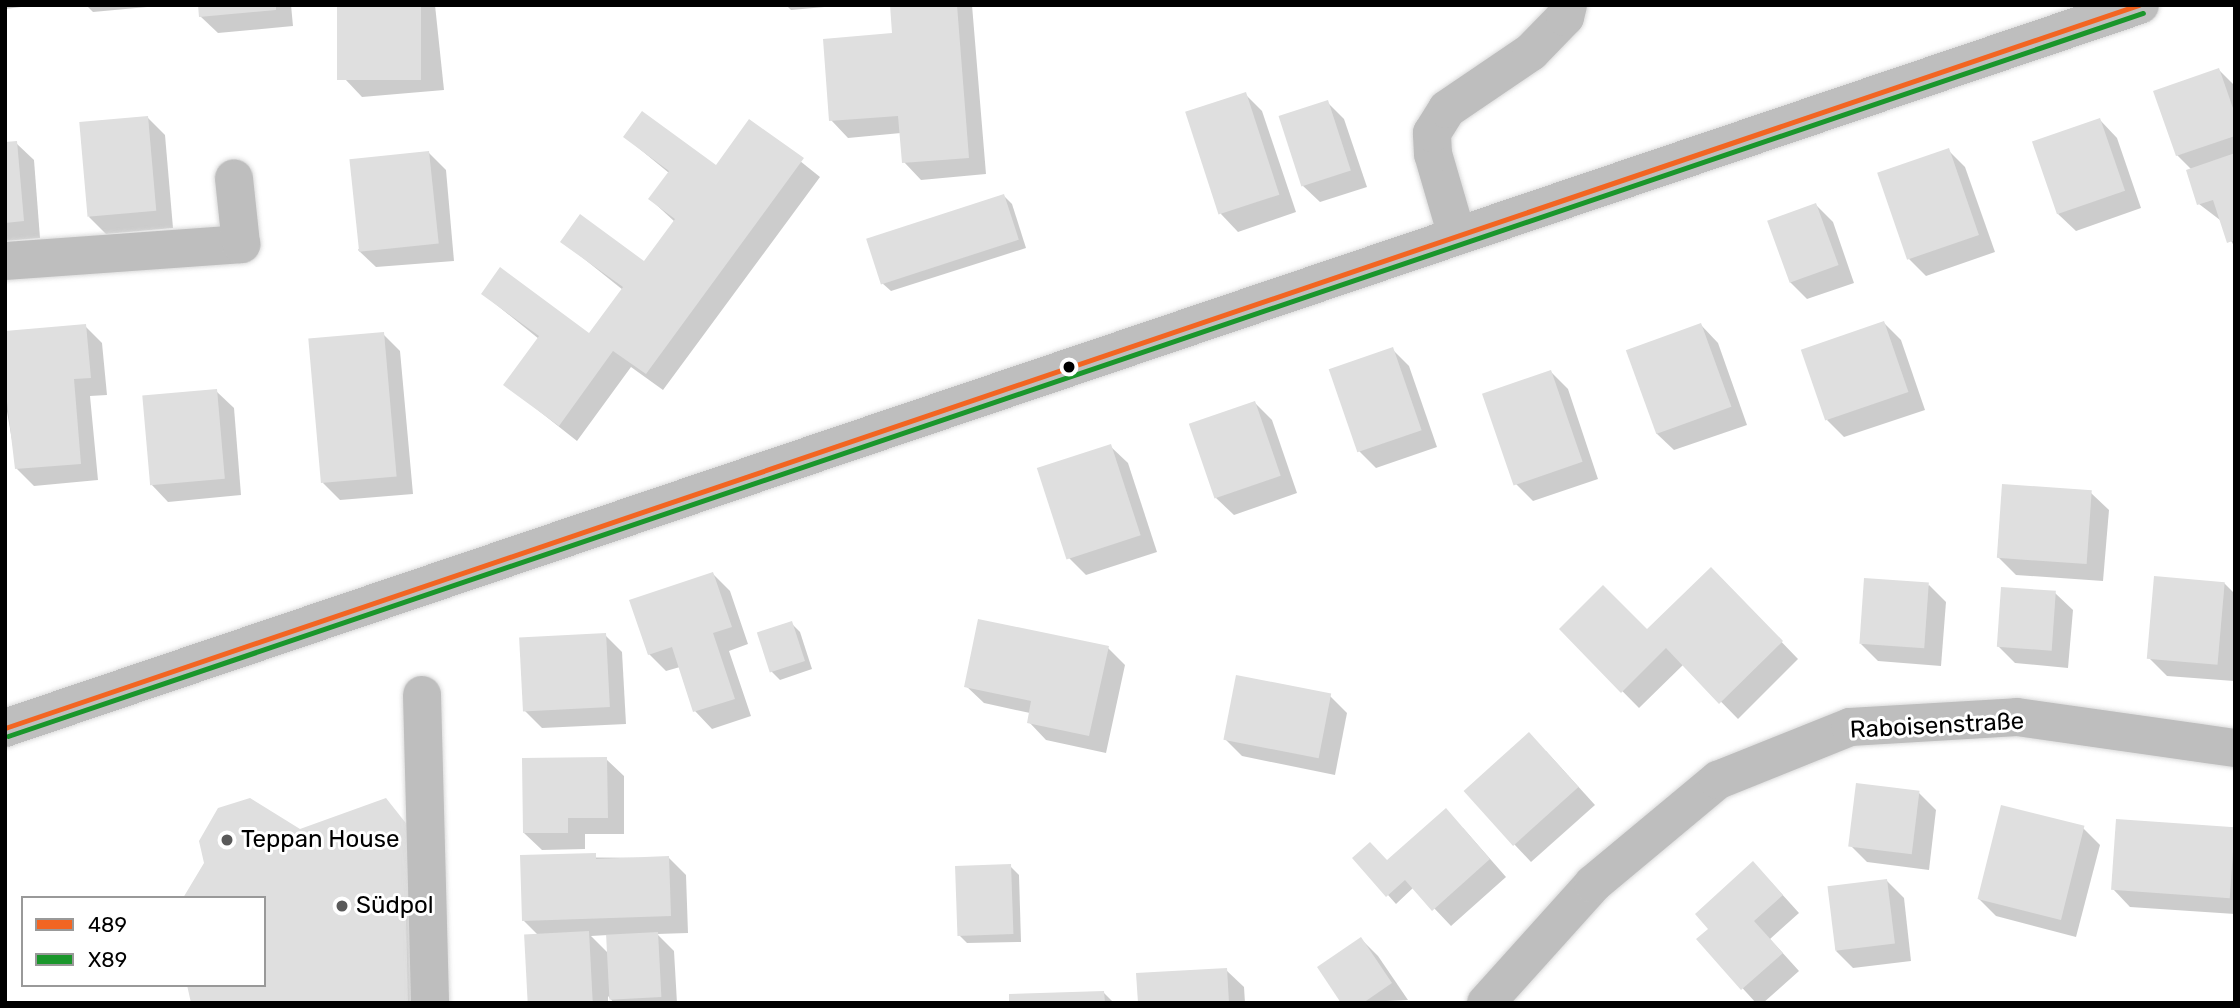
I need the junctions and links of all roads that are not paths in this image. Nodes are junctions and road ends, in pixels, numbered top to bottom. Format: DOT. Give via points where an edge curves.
graph roads {
  1 [pos="1568,5"];
  2 [pos="2140,5"];
  3 [pos="234,178"];
  4 [pos="1457,236"];
  5 [pos="5,261"];
  6 [pos="422,695"];
  7 [pos="5,728"];
  8 [pos="2235,748"];
  9 [pos="430,1003"];
  10 [pos="1486,1003"];
  1 -- 4 [label="main road" via="1565,17 1531,52 1447,109 1432,133 1433,153"];
  2 -- 4 [label="main road"];
  3 -- 5 [label="main road" via="241,244"];
  4 -- 7 [label="main road"];
  6 -- 9 [label="main road"];
  8 -- 10 [label="main road, Raboisenstraße" via="2017,717 1850,727 1718,780 1593,884"];
}
